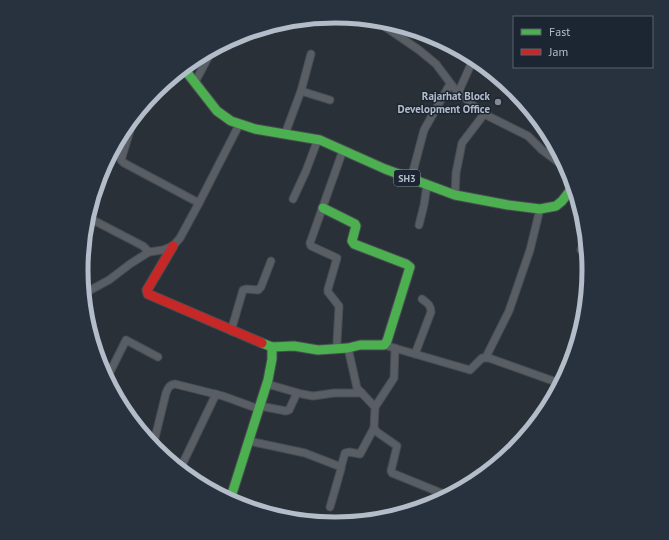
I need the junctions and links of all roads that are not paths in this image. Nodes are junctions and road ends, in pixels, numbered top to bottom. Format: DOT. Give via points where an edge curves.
graph roads {
  1 [pos="389,29"];
  2 [pos="311,54"];
  3 [pos="208,58"];
  4 [pos="471,64"];
  5 [pos="187,72"];
  6 [pos="195,82"];
  7 [pos="450,84"];
  8 [pos="301,91"];
  9 [pos="458,93"];
  10 [pos="330,100"];
  11 [pos="484,113"];
  12 [pos="240,125"];
  13 [pos="130,132"];
  14 [pos="285,134"];
  15 [pos="318,139"];
  16 [pos="344,150"];
  17 [pos="553,156"];
  18 [pos="411,179"];
  19 [pos="427,185"];
  20 [pos="569,193"];
  21 [pos="455,195"];
  22 [pos="293,199"];
  23 [pos="199,203"];
  24 [pos="323,208"];
  25 [pos="540,209"];
  26 [pos="93,220"];
  27 [pos="418,225"];
  28 [pos="173,246"];
  29 [pos="149,252"];
  30 [pos="271,261"];
  31 [pos="89,291"];
  32 [pos="422,299"];
  33 [pos="231,331"];
  34 [pos="384,345"];
  35 [pos="272,347"];
  36 [pos="348,348"];
  37 [pos="395,348"];
  38 [pos="338,349"];
  39 [pos="415,354"];
  40 [pos="158,357"];
  41 [pos="486,357"];
  42 [pos="110,372"];
  43 [pos="555,381"];
  44 [pos="267,384"];
  45 [pos="297,393"];
  46 [pos="362,393"];
  47 [pos="216,394"];
  48 [pos="260,407"];
  49 [pos="375,407"];
  50 [pos="374,428"];
  51 [pos="155,439"];
  52 [pos="249,441"];
  53 [pos="182,464"];
  54 [pos="341,467"];
  55 [pos="441,493"];
  56 [pos="232,495"];
  57 [pos="330,507"];
  1 -- 7 [label="street" via="436,64"];
  2 -- 8 [label="street"];
  3 -- 6 [label="street"];
  4 -- 9 [label="street"];
  5 -- 6 [label="street, SH3"];
  6 -- 12 [label="street, SH3" via="223,116"];
  7 -- 9 [label="street"];
  7 -- 18 [label="street" via="424,130"];
  8 -- 10 [label="street"];
  8 -- 14 [label="street"];
  9 -- 11 [label="street"];
  11 -- 17 [label="street" via="528,136 542,150"];
  11 -- 21 [label="street" via="462,143"];
  12 -- 14 [label="street, SH3"];
  12 -- 23 [label="street"];
  13 -- 23 [label="street" via="122,160 124,163"];
  14 -- 15 [label="street, SH3"];
  15 -- 16 [label="street, SH3"];
  15 -- 22 [label="street"];
  16 -- 18 [label="street, SH3"];
  16 -- 24 [label="street"];
  18 -- 19 [label="street, SH3"];
  19 -- 21 [label="street, SH3"];
  19 -- 27 [label="street"];
  20 -- 25 [label="street, SH3" via="556,206"];
  21 -- 25 [label="street, SH3"];
  23 -- 28 [label="street"];
  24 -- 34 [label="street" via="355,224 352,241 354,244 410,267"];
  24 -- 38 [label="street" via="310,242 311,246 337,258 328,292 339,306"];
  25 -- 41 [label="street" via="530,250 509,312"];
  26 -- 29 [label="street" via="143,246"];
  28 -- 29 [label="street"];
  28 -- 33 [label="street" via="147,293"];
  29 -- 31 [label="street"];
  30 -- 33 [label="street" via="258,290 243,290"];
  32 -- 39 [label="street" via="431,308 431,312"];
  33 -- 35 [label="street"];
  34 -- 36 [label="street"];
  34 -- 37 [label="street"];
  35 -- 38 [label="street"];
  35 -- 44 [label="street"];
  36 -- 38 [label="street"];
  36 -- 46 [label="street" via="357,388"];
  37 -- 39 [label="street"];
  37 -- 49 [label="street" via="394,378"];
  39 -- 41 [label="street" via="470,370"];
  40 -- 42 [label="street" via="126,340"];
  41 -- 43 [label="street"];
  44 -- 45 [label="street"];
  44 -- 48 [label="street"];
  45 -- 46 [label="street" via="313,396"];
  45 -- 48 [label="street" via="289,410"];
  46 -- 49 [label="street"];
  47 -- 48 [label="street"];
  47 -- 51 [label="street" via="172,385 166,394"];
  47 -- 53 [label="street"];
  48 -- 52 [label="street"];
  49 -- 50 [label="street"];
  50 -- 54 [label="street" via="360,454 345,453"];
  50 -- 55 [label="street" via="397,446 390,469 392,473"];
  52 -- 54 [label="street" via="305,453"];
  52 -- 56 [label="street"];
  54 -- 57 [label="street"];
}
